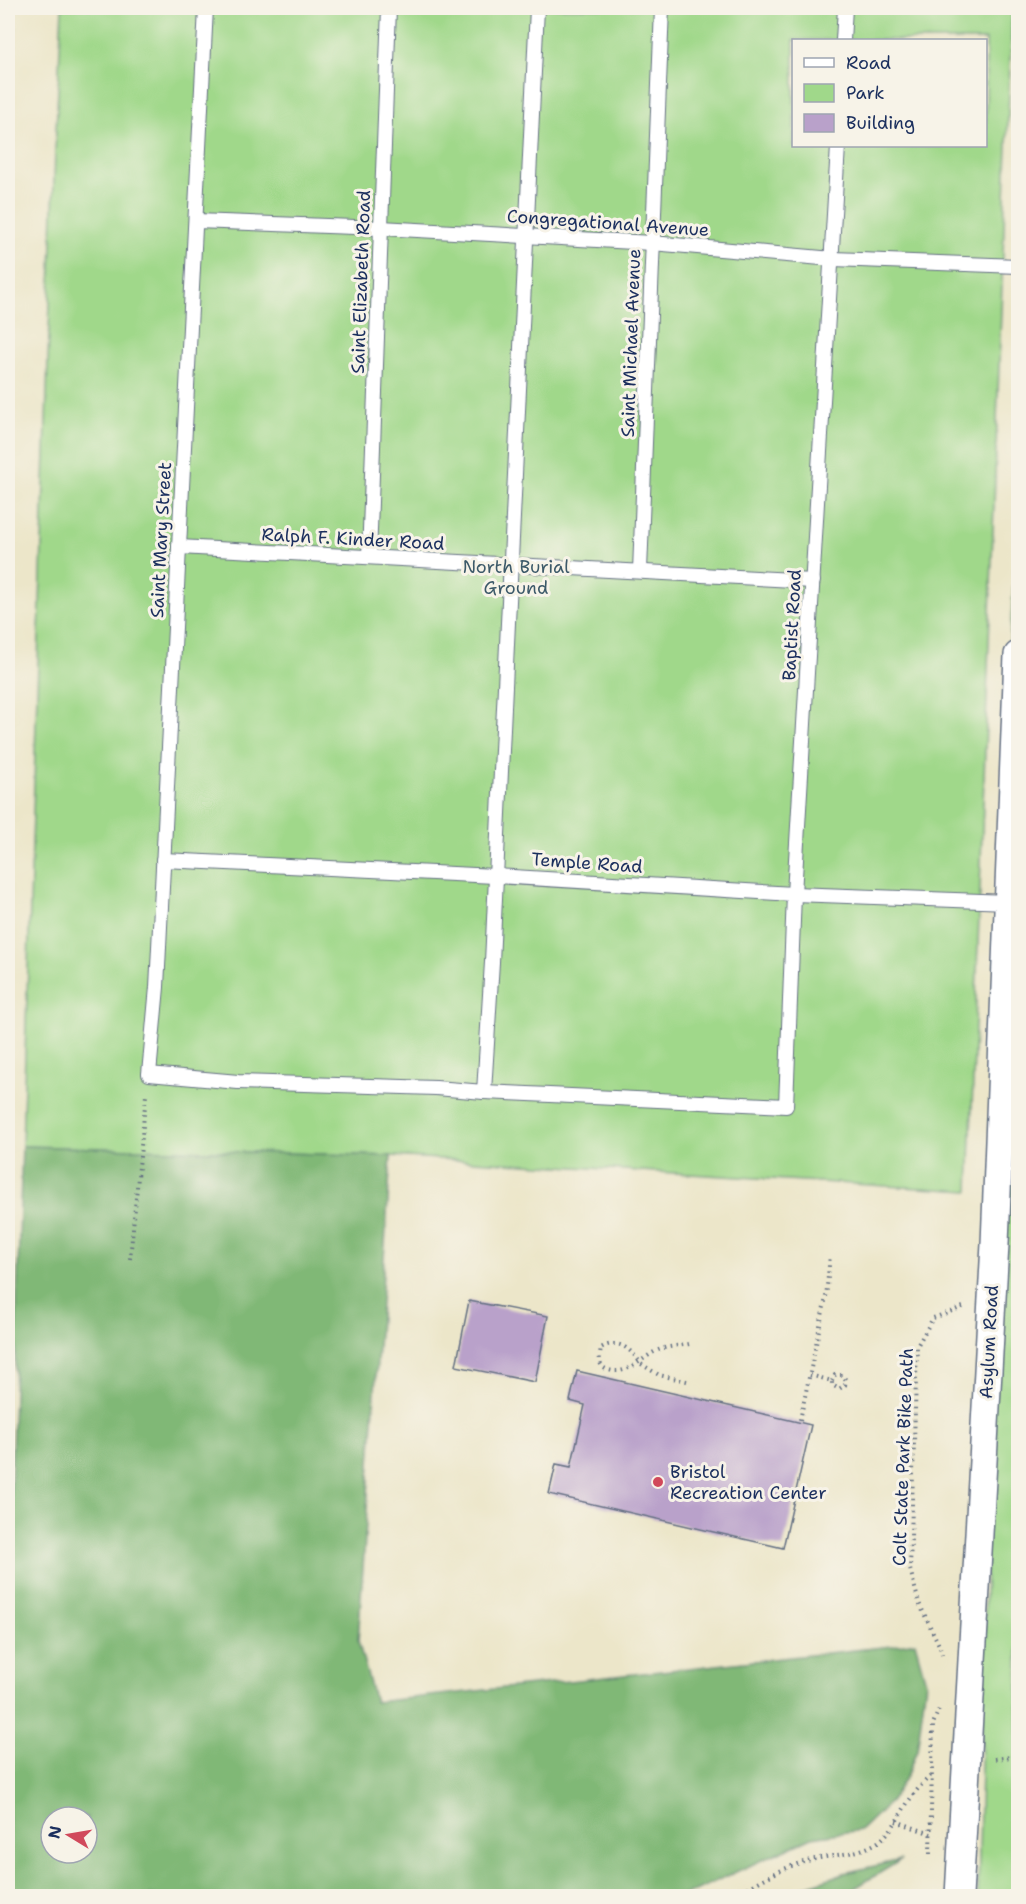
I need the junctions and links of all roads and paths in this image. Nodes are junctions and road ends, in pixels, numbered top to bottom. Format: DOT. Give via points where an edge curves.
graph roads {
  1 [pos="206,8"];
  2 [pos="389,8"];
  3 [pos="537,8"];
  4 [pos="662,8"];
  5 [pos="845,8"];
  6 [pos="843,39"];
  7 [pos="838,147"];
  8 [pos="196,221"];
  9 [pos="381,228"];
  10 [pos="526,236"];
  11 [pos="652,243"];
  12 [pos="833,259"];
  13 [pos="1018,266"];
  14 [pos="179,548"];
  15 [pos="369,557"];
  16 [pos="511,566"];
  17 [pos="640,571"];
  18 [pos="813,581"];
  19 [pos="1018,655"];
  20 [pos="1016,787"];
  21 [pos="163,860"];
  22 [pos="495,876"];
  23 [pos="794,894"];
  24 [pos="1008,902"];
  25 [pos="149,1074"];
  26 [pos="484,1092"];
  27 [pos="830,1255"];
  28 [pos="130,1259"];
  29 [pos="991,1307"];
  30 [pos="689,1344"];
  31 [pos="640,1362"];
  32 [pos="810,1375"];
  33 [pos="832,1381"];
  34 [pos="691,1382"];
  35 [pos="800,1420"];
  36 [pos="944,1663"];
  37 [pos="941,1703"];
  38 [pos="1018,1756"];
  39 [pos="966,1763"];
  40 [pos="933,1774"];
  41 [pos="896,1821"];
  42 [pos="931,1834"];
  43 [pos="930,1865"];
  44 [pos="732,1896"];
  45 [pos="959,1896"];
  1 -- 8 [label="lane, Saint Mary Street"];
  2 -- 9 [label="lane, Saint Elizabeth Road"];
  3 -- 10 [label="lane"];
  4 -- 11 [label="lane, Saint Michael Avenue"];
  5 -- 6 [label="lane"];
  7 -- 12 [label="lane, Baptist Road"];
  8 -- 9 [label="lane, Congregational Avenue"];
  8 -- 14 [label="lane, Saint Mary Street"];
  9 -- 10 [label="lane, Congregational Avenue"];
  9 -- 15 [label="lane, Saint Elizabeth Road"];
  10 -- 11 [label="lane, Congregational Avenue"];
  10 -- 16 [label="lane"];
  11 -- 12 [label="lane, Congregational Avenue"];
  11 -- 17 [label="lane, Saint Michael Avenue"];
  12 -- 13 [label="lane, Congregational Avenue"];
  12 -- 18 [label="lane, Baptist Road"];
  14 -- 15 [label="lane, Ralph F. Kinder Road"];
  14 -- 21 [label="lane, Saint Mary Street"];
  15 -- 16 [label="lane, Ralph F. Kinder Road"];
  16 -- 17 [label="lane, Ralph F. Kinder Road"];
  16 -- 22 [label="lane"];
  17 -- 18 [label="lane, Ralph F. Kinder Road"];
  18 -- 23 [label="lane, Baptist Road"];
  19 -- 20 [label="street, Asylum Road"];
  20 -- 24 [label="street, Asylum Road"];
  21 -- 22 [label="lane, Temple Road"];
  21 -- 25 [label="lane, Saint Mary Street"];
  22 -- 23 [label="lane, Temple Road"];
  22 -- 26 [label="lane"];
  23 -- 24 [label="lane, Temple Road"];
  23 -- 26 [label="lane, Baptist Road" via="786,1106"];
  24 -- 29 [label="street, Asylum Road"];
  25 -- 26 [label="lane" via="238,1082"];
  25 -- 28 [label="path"];
  27 -- 32 [label="path"];
  29 -- 36 [label="path, Colt State Park Bike Path" via="959,1307 933,1318 917,1346 910,1569 919,1603"];
  29 -- 39 [label="street, Asylum Road"];
  30 -- 31 [label="path" via="663,1349"];
  31 -- 31 [label="path" via="617,1343 601,1348 599,1359 608,1369 628,1369"];
  31 -- 34 [label="path" via="659,1375"];
  32 -- 33 [label="path"];
  32 -- 35 [label="path"];
  37 -- 40 [label="path" via="933,1724"];
  38 -- 39 [label="path"];
  39 -- 40 [label="path"];
  39 -- 45 [label="street, Asylum Road"];
  40 -- 41 [label="path"];
  40 -- 42 [label="path"];
  41 -- 42 [label="path"];
  41 -- 44 [label="path" via="880,1841 862,1851 806,1861"];
  42 -- 43 [label="path"];
}
